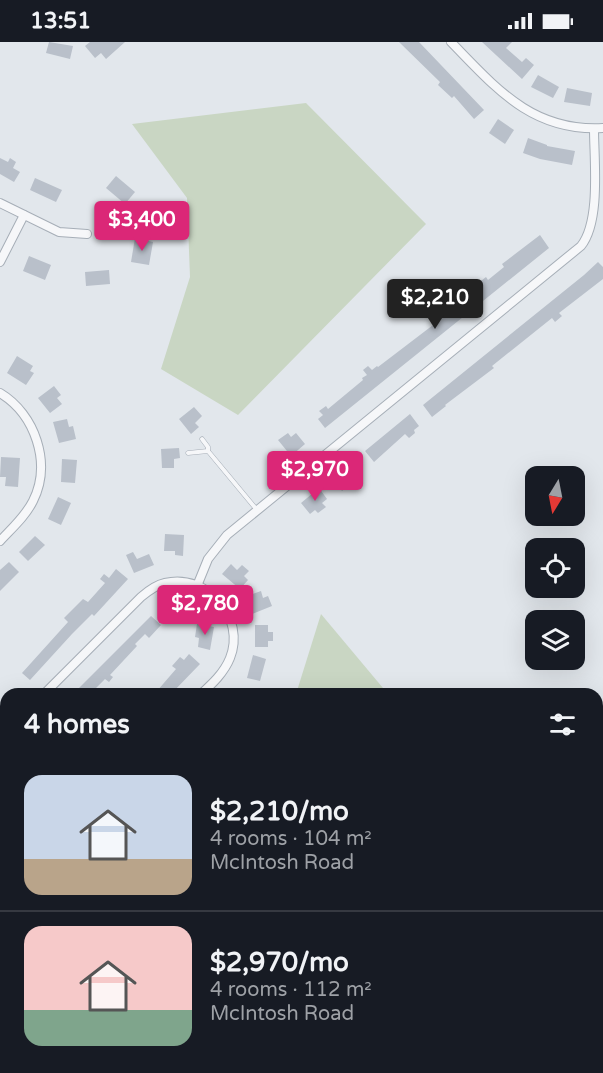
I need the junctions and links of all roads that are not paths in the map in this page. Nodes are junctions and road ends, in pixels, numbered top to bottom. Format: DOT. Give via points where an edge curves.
graph roads {
  1 [pos="451,42"];
  2 [pos="598,128"];
  3 [pos="0,203"];
  4 [pos="24,215"];
  5 [pos="87,234"];
  6 [pos="0,262"];
  7 [pos="0,393"];
  8 [pos="202,439"];
  9 [pos="208,451"];
  10 [pos="188,453"];
  11 [pos="258,511"];
  12 [pos="0,541"];
  13 [pos="197,586"];
  14 [pos="50,688"];
  15 [pos="206,688"];
  1 -- 2 [label="street" via="498,90 527,112 561,124"];
  2 -- 11 [label="street" via="591,231 581,246"];
  3 -- 4 [label="street"];
  4 -- 5 [label="street" via="59,232"];
  4 -- 6 [label="street"];
  7 -- 12 [label="street" via="17,406 28,422 41,466 33,501"];
  8 -- 9 [label="lane"];
  9 -- 10 [label="lane"];
  9 -- 11 [label="lane"];
  11 -- 13 [label="street" via="216,546"];
  13 -- 14 [label="street" via="172,582 149,591"];
  13 -- 15 [label="street" via="220,601 234,631 226,666"];
}
